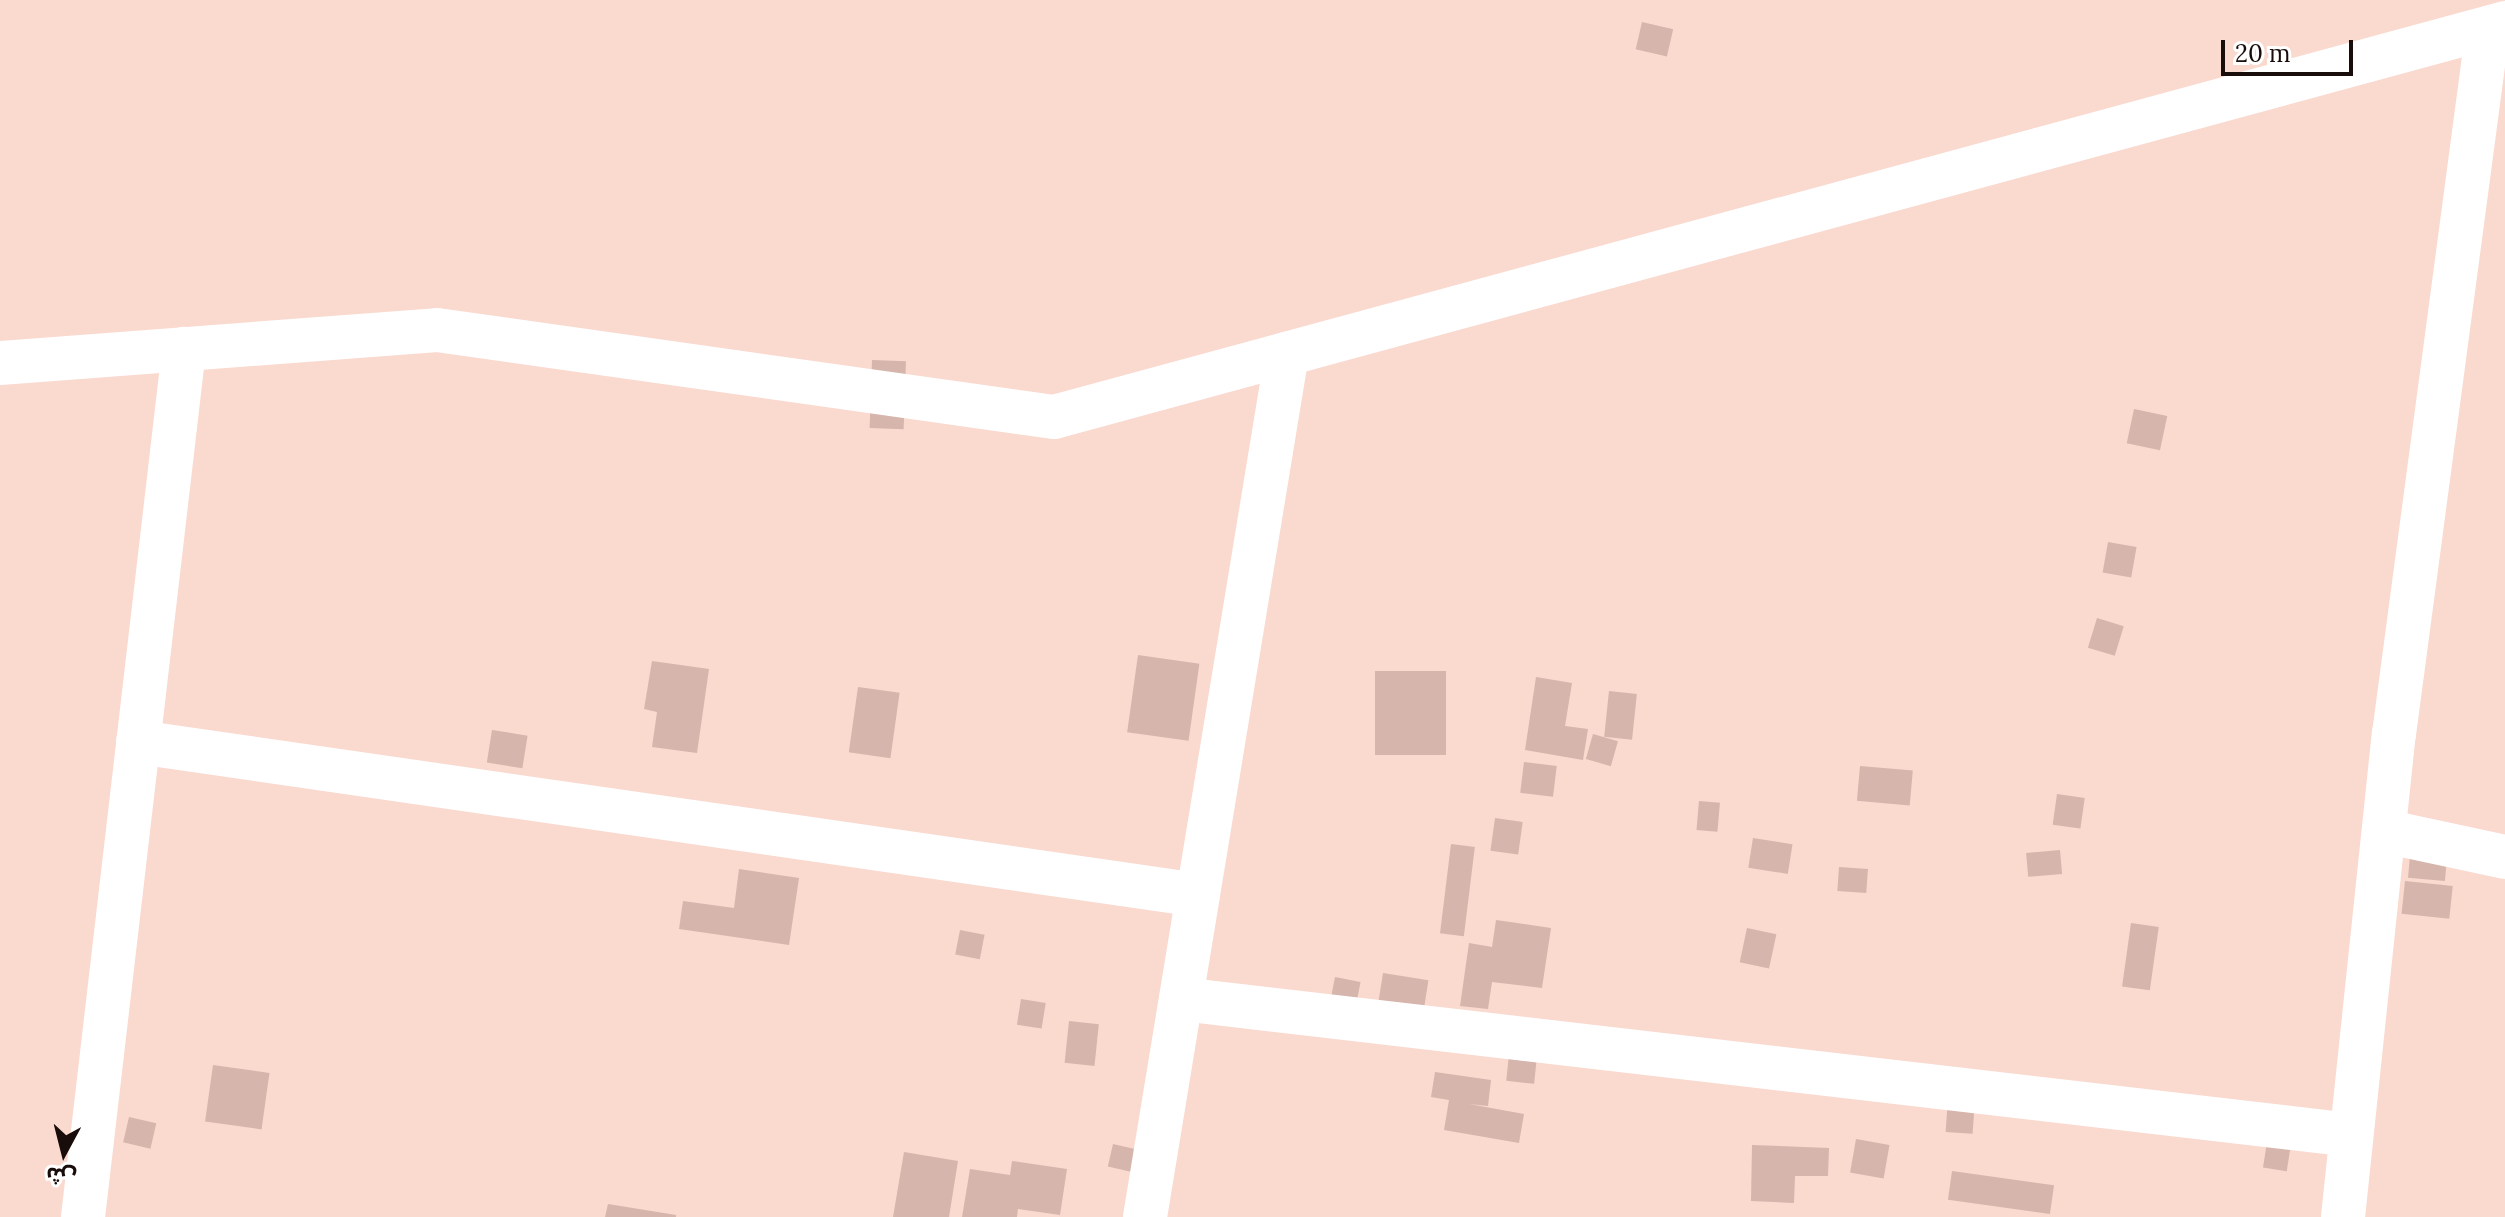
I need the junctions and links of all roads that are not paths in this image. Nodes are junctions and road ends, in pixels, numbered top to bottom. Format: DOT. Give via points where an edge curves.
graph roads {
  1 [pos="2496,26"];
  2 [pos="184,349"];
  3 [pos="1287,354"];
  4 [pos="0,363"];
  5 [pos="138,742"];
  6 [pos="2384,831"];
  7 [pos="2505,857"];
  8 [pos="1198,895"];
  9 [pos="1181,999"];
  10 [pos="2351,1135"];
  11 [pos="83,1217"];
  12 [pos="1145,1217"];
  13 [pos="2343,1217"];
  1 -- 3 [label="street"];
  1 -- 6 [label="street"];
  2 -- 3 [label="street" via="437,330 1054,417"];
  2 -- 4 [label="street"];
  2 -- 5 [label="street"];
  3 -- 8 [label="street"];
  5 -- 8 [label="street"];
  5 -- 11 [label="street"];
  6 -- 7 [label="street"];
  6 -- 10 [label="street"];
  8 -- 9 [label="street"];
  9 -- 10 [label="street"];
  9 -- 12 [label="street"];
  10 -- 13 [label="street"];
}
